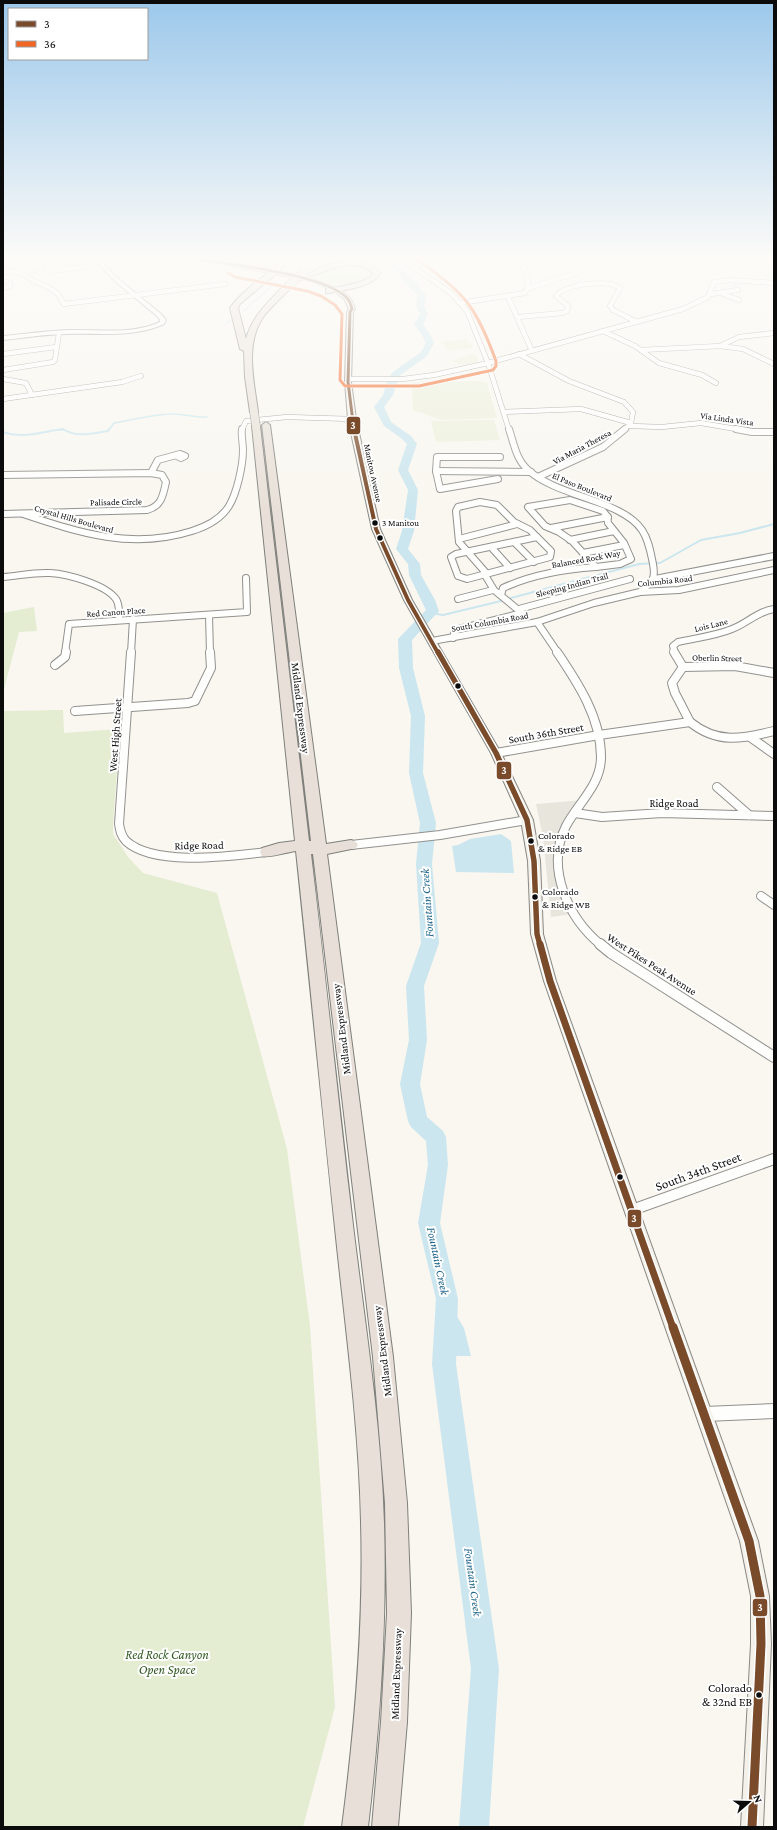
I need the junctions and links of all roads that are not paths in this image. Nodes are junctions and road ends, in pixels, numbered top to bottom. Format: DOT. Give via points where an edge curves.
graph roads {
  1 [pos="244,345"];
  2 [pos="249,345"];
  3 [pos="349,345"];
  4 [pos="481,345"];
  5 [pos="530,345"];
  6 [pos="549,345"];
  7 [pos="632,345"];
  8 [pos="720,346"];
  9 [pos="56,347"];
  10 [pos="532,350"];
  11 [pos="641,350"];
  12 [pos="3,354"];
  13 [pos="519,354"];
  14 [pos="488,363"];
  15 [pos="774,364"];
  16 [pos="3,370"];
  17 [pos="141,376"];
  18 [pos="250,376"];
  19 [pos="3,379"];
  20 [pos="348,379"];
  21 [pos="716,383"];
  22 [pos="32,395"];
  23 [pos="3,399"];
  24 [pos="265,411"];
  25 [pos="504,412"];
  26 [pos="352,420"];
  27 [pos="261,425"];
  28 [pos="631,425"];
  29 [pos="774,432"];
  30 [pos="177,456"];
  31 [pos="500,457"];
  32 [pos="436,471"];
  33 [pos="531,472"];
  34 [pos="151,473"];
  35 [pos="3,475"];
  36 [pos="538,477"];
  37 [pos="498,479"];
  38 [pos="51,513"];
  39 [pos="3,514"];
  40 [pos="23,514"];
  41 [pos="608,517"];
  42 [pos="517,524"];
  43 [pos="549,528"];
  44 [pos="531,530"];
  45 [pos="614,531"];
  46 [pos="537,537"];
  47 [pos="459,539"];
  48 [pos="570,540"];
  49 [pos="514,542"];
  50 [pos="624,545"];
  51 [pos="491,547"];
  52 [pos="468,552"];
  53 [pos="583,553"];
  54 [pos="774,556"];
  55 [pos="534,562"];
  56 [pos="596,567"];
  57 [pos="510,568"];
  58 [pos="774,570"];
  59 [pos="486,575"];
  60 [pos="3,577"];
  61 [pos="246,578"];
  62 [pos="630,579"];
  63 [pos="654,580"];
  64 [pos="493,590"];
  65 [pos="669,591"];
  66 [pos="640,592"];
  67 [pos="501,595"];
  68 [pos="458,599"];
  69 [pos="774,609"];
  70 [pos="209,615"];
  71 [pos="523,615"];
  72 [pos="119,620"];
  73 [pos="133,620"];
  74 [pos="537,622"];
  75 [pos="429,636"];
  76 [pos="450,638"];
  77 [pos="55,665"];
  78 [pos="683,667"];
  79 [pos="774,673"];
  80 [pos="128,708"];
  81 [pos="75,712"];
  82 [pos="690,722"];
  83 [pos="774,731"];
  84 [pos="599,735"];
  85 [pos="750,737"];
  86 [pos="496,753"];
  87 [pos="774,754"];
  88 [pos="716,787"];
  89 [pos="574,814"];
  90 [pos="749,815"];
  91 [pos="774,816"];
  92 [pos="527,820"];
  93 [pos="300,824"];
  94 [pos="316,826"];
  95 [pos="351,845"];
  96 [pos="132,847"];
  97 [pos="267,852"];
  98 [pos="312,859"];
  99 [pos="761,896"];
  100 [pos="774,905"];
  101 [pos="774,1057"];
  102 [pos="774,1159"];
  103 [pos="632,1210"];
  104 [pos="774,1411"];
  105 [pos="705,1414"];
  106 [pos="768,1646"];
  107 [pos="355,1827"];
  108 [pos="385,1827"];
  109 [pos="752,1827"];
  1 -- 18 [label="highway"];
  2 -- 18 [label="highway, Midland Expressway"];
  3 -- 20 [label="main road, Manitou Avenue"];
  4 -- 14 [label="street, El Paso Boulevard"];
  5 -- 10 [label="street"];
  6 -- 10 [label="street"];
  7 -- 11 [label="street"];
  8 -- 11 [label="street"];
  8 -- 15 [label="street" via="744,349"];
  9 -- 12 [label="street"];
  9 -- 16 [label="street" via="53,362"];
  10 -- 13 [label="street"];
  11 -- 21 [label="street" via="660,363 694,371"];
  13 -- 14 [label="street"];
  13 -- 28 [label="street" via="569,381 627,404 633,410"];
  14 -- 20 [label="street" via="418,378"];
  14 -- 25 [label="street, El Paso Boulevard"];
  17 -- 22 [label="street" via="122,382"];
  18 -- 27 [label="highway, Midland Expressway, bridge" via="254,412"];
  19 -- 22 [label="street" via="27,383"];
  20 -- 26 [label="main road, Manitou Avenue"];
  22 -- 23 [label="street"];
  24 -- 27 [label="highway, Midland Expressway"];
  25 -- 28 [label="street, Via Linda Vista" via="581,409"];
  25 -- 33 [label="street, El Paso Boulevard" via="518,458"];
  26 -- 40 [label="street, Crystal Hills Boulevard" via="292,417 246,421 242,427 242,459 229,506 222,515 210,523 185,534 150,540 114,540"];
  26 -- 75 [label="main road, Manitou Avenue" via="373,519 381,544 415,614"];
  27 -- 93 [label="highway, Midland Expressway"];
  27 -- 94 [label="highway, Midland Expressway"];
  28 -- 29 [label="street, Via Linda Vista" via="662,427 701,423 752,432"];
  28 -- 36 [label="street, Via Maria Theresa" via="616,439 583,458"];
  30 -- 34 [label="street" via="158,460"];
  31 -- 32 [label="street" via="437,457"];
  32 -- 33 [label="street"];
  32 -- 37 [label="street" via="440,489"];
  33 -- 36 [label="street, El Paso Boulevard"];
  34 -- 35 [label="street"];
  34 -- 38 [label="street, Palisade Circle" via="162,475 166,482 162,502 154,508 139,511"];
  36 -- 63 [label="street, El Paso Boulevard" via="554,487 610,508 632,520 644,532 654,563"];
  38 -- 40 [label="street, Crystal Hills Boulevard"];
  39 -- 40 [label="street, Crystal Hills Boulevard"];
  41 -- 43 [label="street"];
  41 -- 43 [label="street, Balanced Rock Way" via="603,512 573,501 563,500 528,507"];
  41 -- 45 [label="street" via="608,523"];
  42 -- 44 [label="street"];
  42 -- 47 [label="street"];
  42 -- 47 [label="street" via="495,504 486,502 462,505 456,510"];
  43 -- 44 [label="street"];
  43 -- 48 [label="street, Balanced Rock Way"];
  44 -- 46 [label="street"];
  45 -- 48 [label="street"];
  45 -- 50 [label="street"];
  46 -- 49 [label="street"];
  46 -- 55 [label="street" via="551,554 550,557"];
  47 -- 52 [label="street"];
  48 -- 53 [label="street, Balanced Rock Way"];
  49 -- 51 [label="street"];
  49 -- 55 [label="street"];
  50 -- 53 [label="street"];
  50 -- 56 [label="street, Balanced Rock Way" via="631,557 628,560"];
  51 -- 52 [label="street"];
  51 -- 57 [label="street"];
  52 -- 59 [label="street"];
  52 -- 59 [label="street" via="451,557 458,576 467,579"];
  53 -- 56 [label="street, Balanced Rock Way"];
  54 -- 63 [label="street"];
  55 -- 57 [label="street"];
  56 -- 67 [label="street, Balanced Rock Way" via="569,570 515,583 502,588"];
  57 -- 59 [label="street"];
  58 -- 65 [label="street, Columbia Road"];
  59 -- 64 [label="street" via="487,582"];
  60 -- 72 [label="street" via="54,574 97,586 115,598 119,606"];
  61 -- 70 [label="street, Red Canon Place" via="247,612"];
  62 -- 71 [label="street, Sleeping Indian Trail"];
  63 -- 65 [label="street"];
  63 -- 66 [label="street"];
  64 -- 67 [label="street"];
  64 -- 68 [label="street"];
  65 -- 66 [label="street, Columbia Road"];
  66 -- 74 [label="street, Columbia Road" via="594,603"];
  67 -- 71 [label="street"];
  69 -- 78 [label="street, Lois Lane" via="760,612 728,631 678,642 673,650"];
  70 -- 73 [label="street, Red Canon Place"];
  70 -- 80 [label="street" via="211,668 197,699 188,703"];
  71 -- 74 [label="street"];
  71 -- 76 [label="street, Sleeping Indian Trail" via="455,630"];
  72 -- 73 [label="street, Red Canon Place"];
  72 -- 77 [label="street, Red Canon Place" via="69,624 65,656"];
  73 -- 80 [label="street, West High Street"];
  74 -- 76 [label="street, South Columbia Road"];
  74 -- 84 [label="street, West Pikes Peak Avenue" via="591,708"];
  75 -- 76 [label="street, South Columbia Road"];
  75 -- 86 [label="main road, Manitou Avenue"];
  78 -- 79 [label="street, Oberlin Street" via="735,666"];
  78 -- 82 [label="street" via="672,684 672,690"];
  80 -- 81 [label="street"];
  80 -- 96 [label="street, West High Street" via="119,824 122,837"];
  82 -- 84 [label="street, South 36th Street"];
  82 -- 85 [label="street" via="711,735 729,738"];
  83 -- 85 [label="street"];
  84 -- 86 [label="street, South 36th Street"];
  84 -- 89 [label="street, West Pikes Peak Avenue" via="599,768 591,788"];
  85 -- 87 [label="street"];
  86 -- 92 [label="main road, Manitou Avenue"];
  88 -- 90 [label="street"];
  89 -- 90 [label="street, Ridge Road" via="602,817 662,813"];
  89 -- 101 [label="street, West Pikes Peak Avenue" via="565,828 558,857 567,902 581,926 611,953"];
  90 -- 91 [label="street, Ridge Road"];
  92 -- 95 [label="street" via="412,839"];
  92 -- 103 [label="main road, Manitou Avenue" via="534,861 536,922 541,950"];
  93 -- 98 [label="highway, Midland Expressway"];
  93 -- 98 [label="highway" via="307,838"];
  94 -- 95 [label="highway" via="330,839"];
  94 -- 98 [label="highway, Midland Expressway"];
  95 -- 98 [label="highway"];
  96 -- 97 [label="street, Ridge Road" via="146,853 175,857"];
  97 -- 98 [label="highway"];
  97 -- 98 [label="highway" via="279,848"];
  98 -- 107 [label="highway, Midland Expressway" via="371,1479 373,1539 370,1650"];
  98 -- 108 [label="highway, Midland Expressway" via="384,1365 396,1503 399,1613 394,1722"];
  99 -- 100 [label="street"];
  102 -- 103 [label="street, South 34th Street"];
  103 -- 105 [label="main road, Manitou Avenue"];
  104 -- 105 [label="street"];
  105 -- 106 [label="main road, Manitou Avenue" via="749,1541"];
  106 -- 109 [label="main road, Manitou Avenue"];
}
